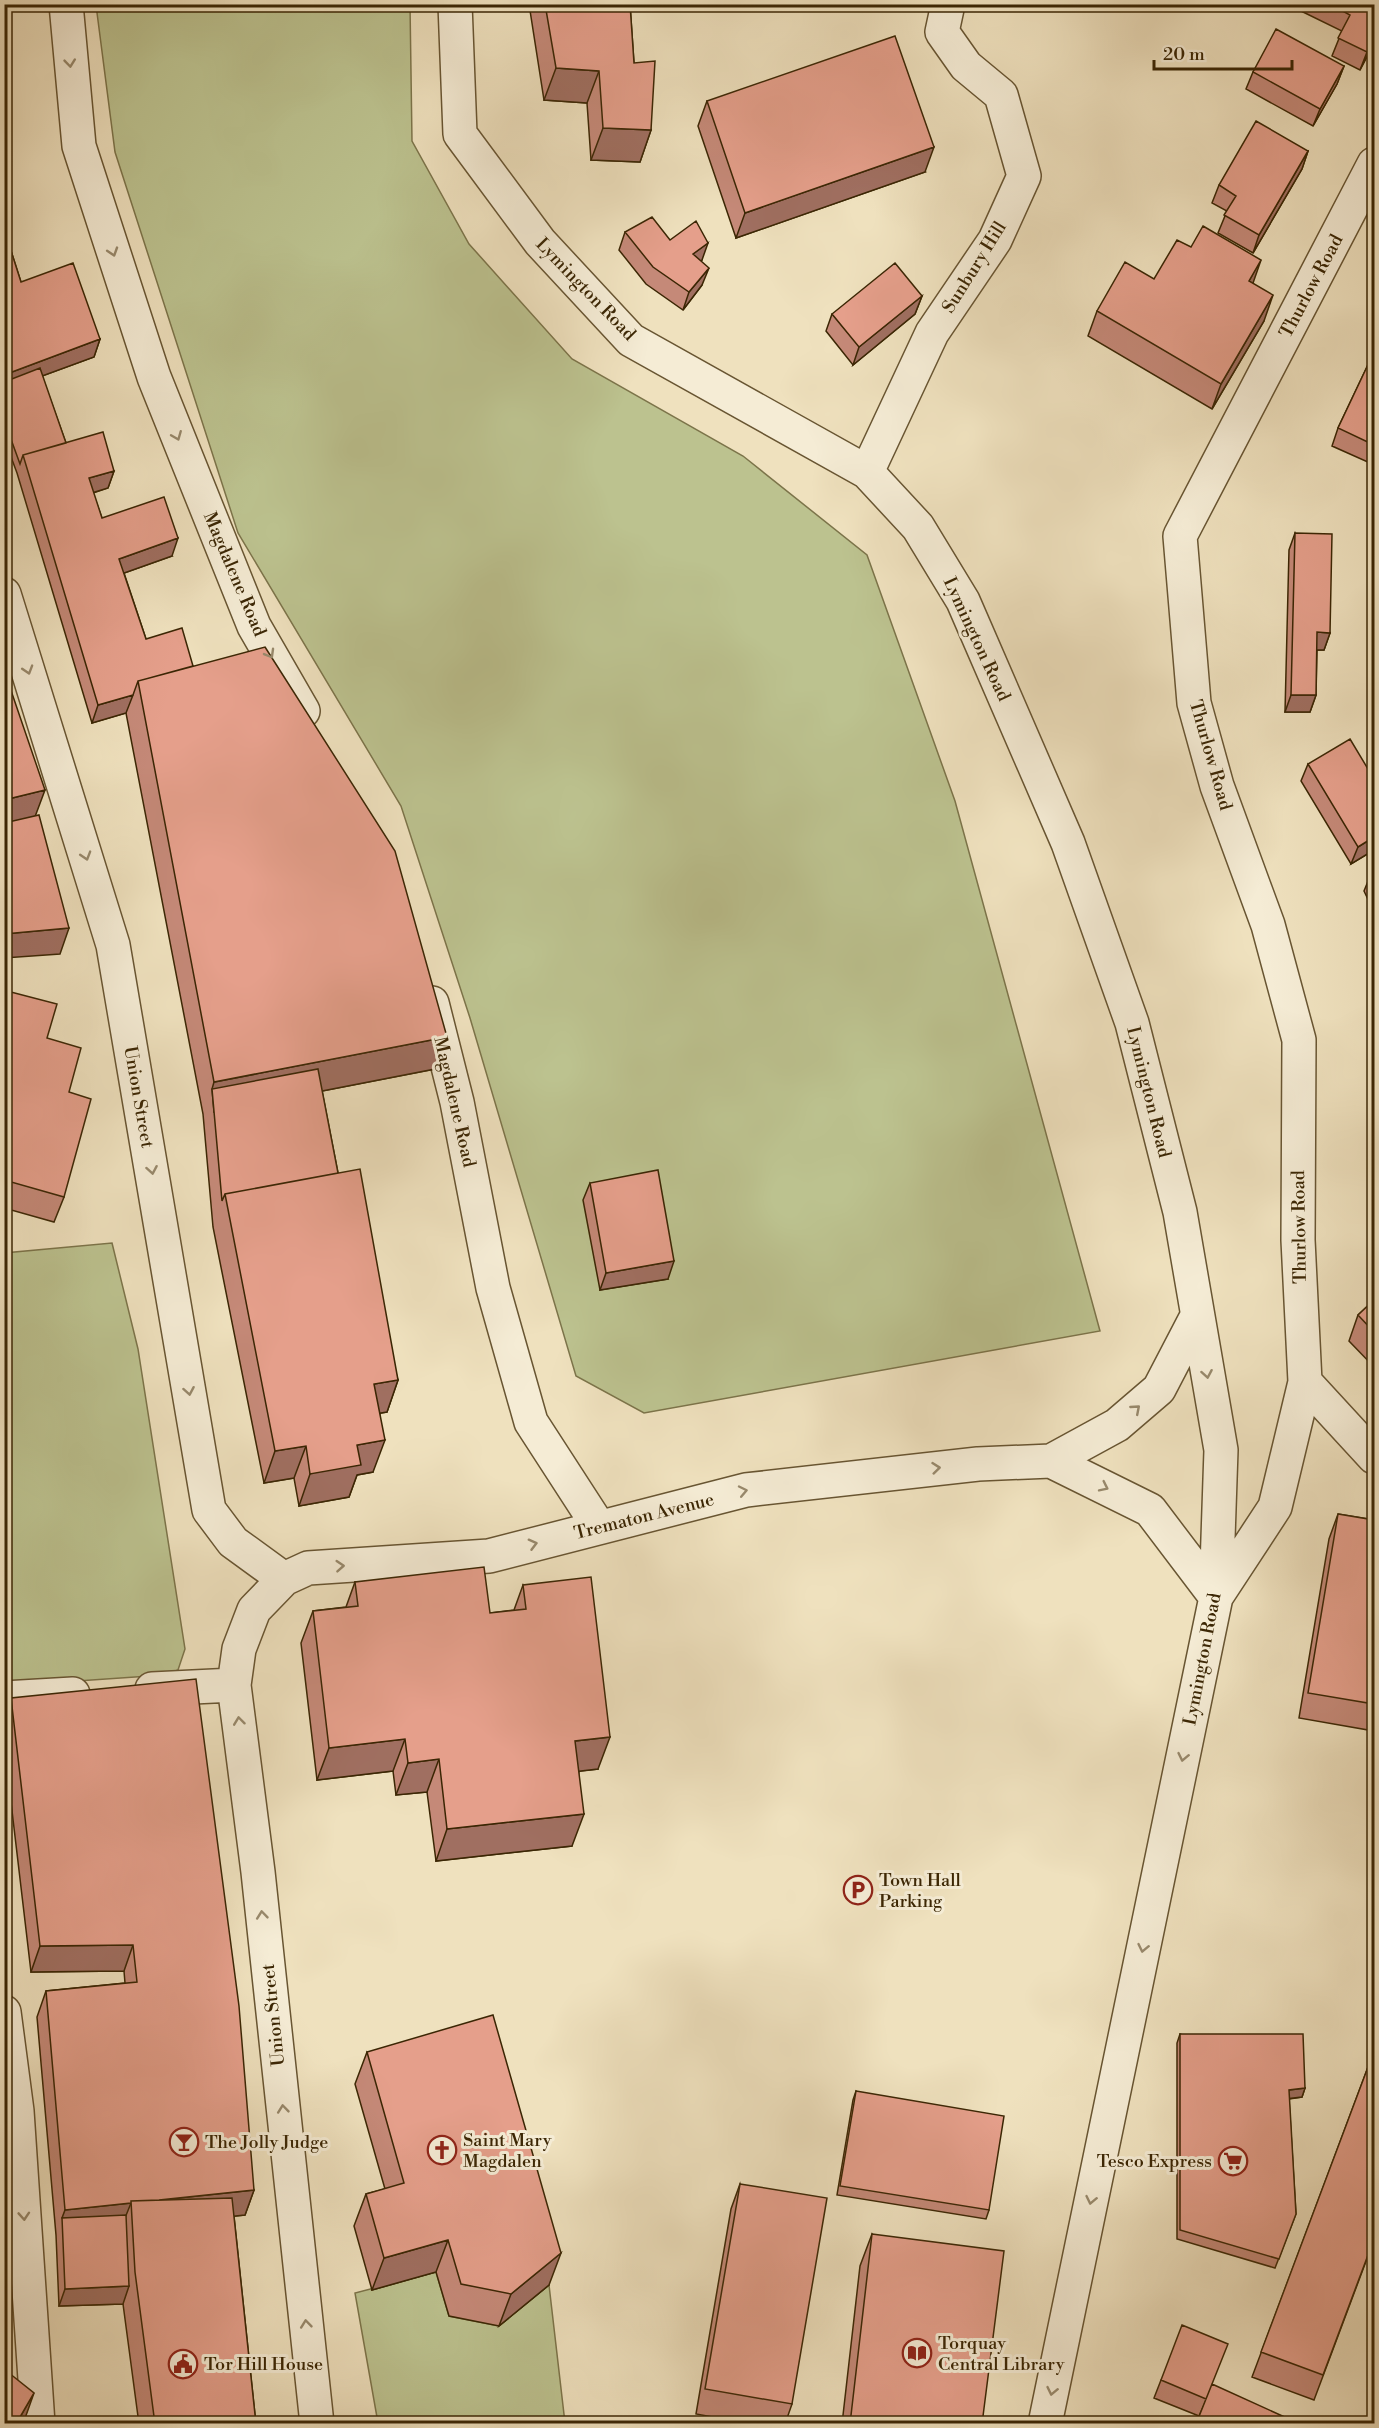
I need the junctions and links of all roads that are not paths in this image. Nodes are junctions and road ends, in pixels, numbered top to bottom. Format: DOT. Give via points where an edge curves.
graph roads {
  1 [pos="66,4"];
  2 [pos="455,4"];
  3 [pos="948,4"];
  4 [pos="1374,164"];
  5 [pos="867,472"];
  6 [pos="4,594"];
  7 [pos="318,736"];
  8 [pos="425,975"];
  9 [pos="1197,1316"];
  10 [pos="1305,1382"];
  11 [pos="1374,1457"];
  12 [pos="1051,1461"];
  13 [pos="599,1527"];
  14 [pos="284,1579"];
  15 [pos="1216,1597"];
  16 [pos="254,1610"];
  17 [pos="234,1685"];
  18 [pos="4,1698"];
  19 [pos="4,2012"];
  20 [pos="38,2424"];
  21 [pos="317,2424"];
  22 [pos="1045,2424"];
  1 -- 7 [label="street, Magdalene Road, one-way" via="79,146 154,377 254,626"];
  2 -- 5 [label="street, Lymington Road" via="460,134 540,242 631,340"];
  3 -- 5 [label="street, Sunbury Hill" via="942,32 966,66 1001,95 1024,177 995,240 932,333"];
  4 -- 10 [label="street, Thurlow Road" via="1180,536 1194,703 1217,786 1268,925 1299,1040 1298,1240"];
  5 -- 9 [label="street, Lymington Road" via="918,527 963,601 1068,843 1132,1023 1180,1212"];
  6 -- 14 [label="street, Union Street, one-way" via="113,945 209,1510 233,1542"];
  8 -- 13 [label="street, Magdalene Road" via="457,1102 493,1288 531,1422"];
  12 -- 9 [label="street, Trematon Avenue, one-way" via="1117,1425 1159,1389"];
  9 -- 15 [label="street, Lymington Road, one-way" via="1221,1450"];
  10 -- 11 [label="street"];
  10 -- 15 [label="street, Thurlow Road" via="1275,1508"];
  13 -- 12 [label="street, Trematon Avenue, one-way" via="746,1490 978,1464"];
  12 -- 15 [label="street, Trematon Avenue, one-way" via="1150,1510"];
  14 -- 13 [label="street, Trematon Avenue, one-way" via="308,1568 489,1556"];
  14 -- 16 [label="street, Trematon Avenue"];
  15 -- 22 [label="street, Lymington Road, one-way"];
  16 -- 17 [label="street, Union Street" via="239,1649"];
  17 -- 18 [label="street"];
  21 -- 17 [label="street, Union Street, one-way"];
  19 -- 20 [label="street, one-way" via="17,2111"];
}
